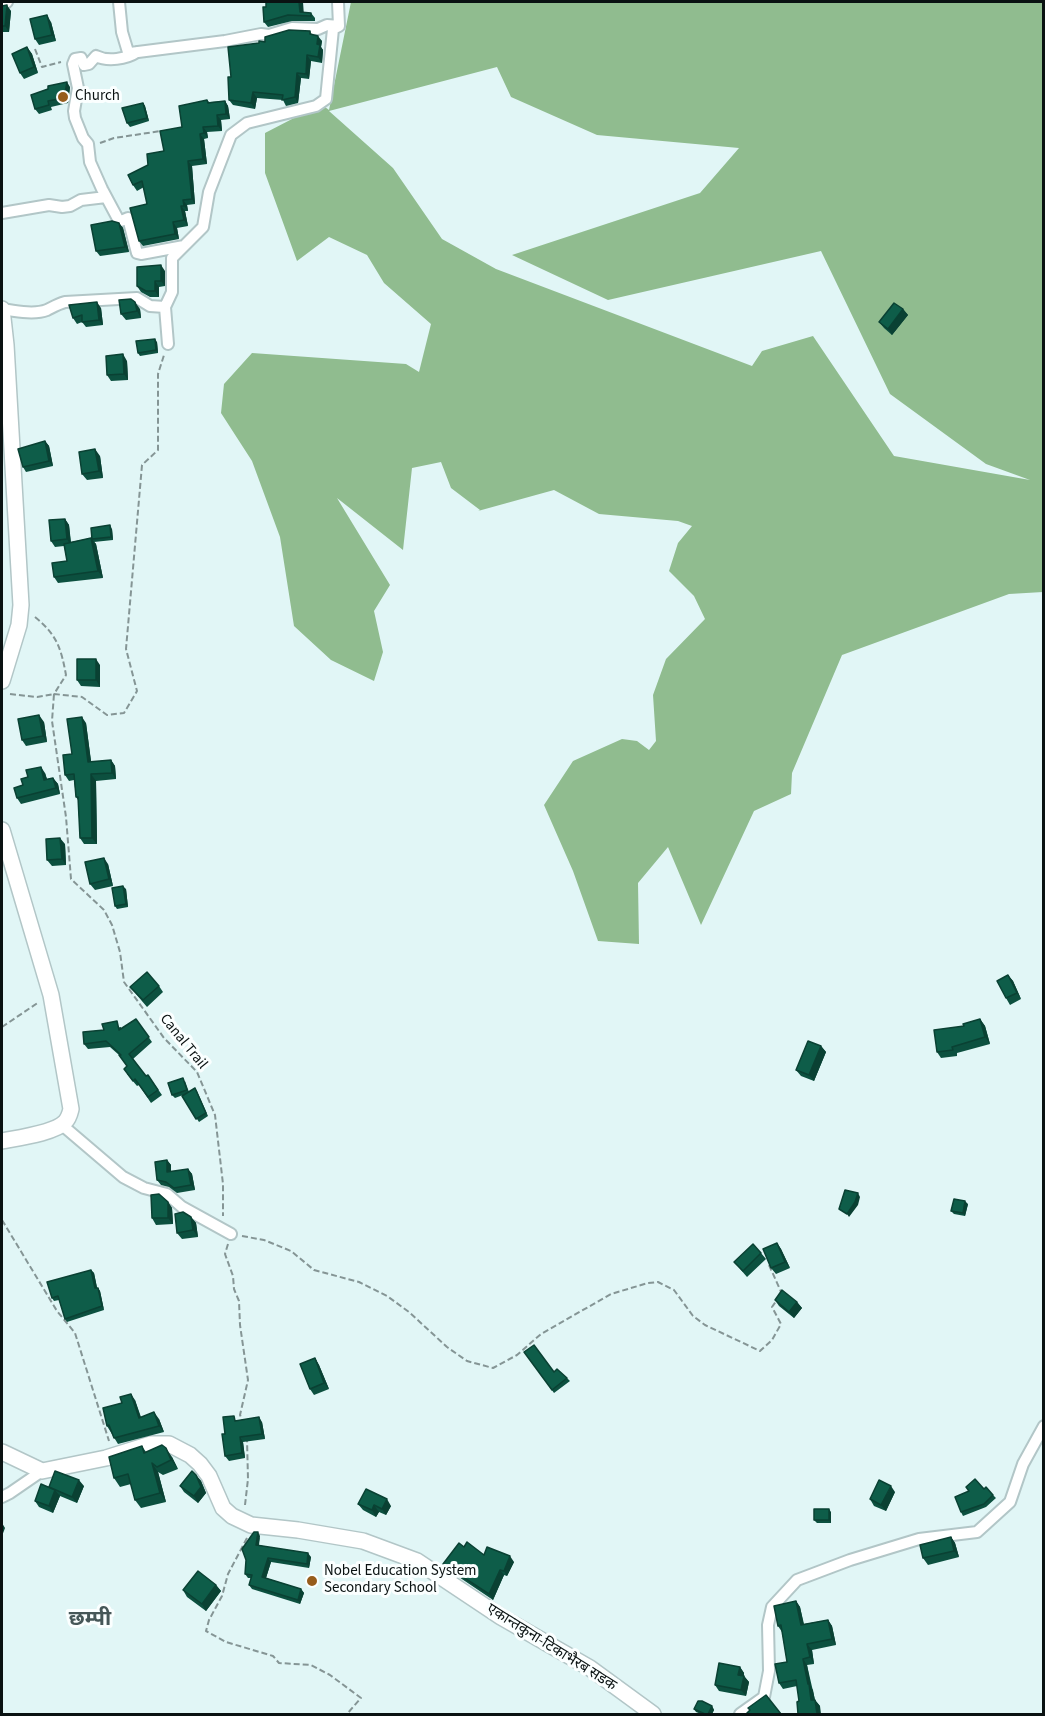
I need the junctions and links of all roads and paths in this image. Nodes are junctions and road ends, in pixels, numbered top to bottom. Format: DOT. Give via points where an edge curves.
graph roads {
  1 [pos="7,2"];
  2 [pos="119,2"];
  3 [pos="338,2"];
  4 [pos="2,5"];
  5 [pos="339,26"];
  6 [pos="35,50"];
  7 [pos="137,52"];
  8 [pos="73,64"];
  9 [pos="163,131"];
  10 [pos="88,148"];
  11 [pos="106,197"];
  12 [pos="2,213"];
  13 [pos="184,246"];
  14 [pos="165,307"];
  15 [pos="2,309"];
  16 [pos="168,344"];
  17 [pos="21,605"];
  18 [pos="2,681"];
  19 [pos="2,693"];
  20 [pos="54,694"];
  21 [pos="2,830"];
  22 [pos="51,995"];
  23 [pos="2,1027"];
  24 [pos="62,1125"];
  25 [pos="2,1141"];
  26 [pos="2,1220"];
  27 [pos="231,1234"];
  28 [pos="769,1264"];
  29 [pos="1044,1426"];
  30 [pos="2,1452"];
  31 [pos="114,1455"];
  32 [pos="42,1471"];
  33 [pos="2,1497"];
  34 [pos="244,1510"];
  35 [pos="261,1527"];
  36 [pos="347,1714"];
  37 [pos="653,1714"];
  38 [pos="740,1714"];
  1 -- 4 [label="street"];
  2 -- 7 [label="street" via="128,52"];
  3 -- 5 [label="street"];
  5 -- 7 [label="street" via="292,28"];
  5 -- 13 [label="street" via="333,29 326,99 316,106 247,123 231,135 210,192 203,227"];
  6 -- 8 [label="path" via="42,67 60,62"];
  7 -- 8 [label="street" via="123,58 96,56 84,65 77,58"];
  8 -- 10 [label="street" via="78,88 75,118"];
  9 -- 10 [label="path" via="114,138"];
  10 -- 11 [label="street"];
  11 -- 12 [label="street" via="81,200 70,206 49,205"];
  11 -- 13 [label="street" via="118,219 128,218 137,253"];
  13 -- 14 [label="street" via="172,258 172,292"];
  14 -- 15 [label="street" via="150,306 137,298 65,302 46,310"];
  14 -- 16 [label="street"];
  15 -- 17 [label="main road"];
  16 -- 20 [label="path" via="158,374 158,450 142,465 126,650 136,691 124,712 107,715 82,697"];
  17 -- 18 [label="main road"];
  17 -- 20 [label="path, Canal Trail" via="52,631 61,650 66,675"];
  19 -- 20 [label="path" via="37,697"];
  20 -- 27 [label="path, Canal Trail" via="52,722 71,879 104,910 112,925 124,982 164,1038 197,1072 215,1115 223,1215"];
  21 -- 22 [label="main road"];
  22 -- 23 [label="path"];
  22 -- 24 [label="main road" via="71,1109"];
  24 -- 25 [label="main road"];
  24 -- 27 [label="street" via="123,1178 167,1194 182,1207"];
  26 -- 31 [label="path" via="75,1334"];
  27 -- 28 [label="path" via="264,1240 291,1251 314,1270 359,1282 387,1296 467,1361 493,1368 611,1294 658,1282 674,1290 693,1316 709,1327 760,1351 781,1324 772,1307 782,1294"];
  27 -- 34 [label="path, Canal Trail" via="225,1254 239,1301 248,1380 240,1415 247,1438"];
  29 -- 38 [label="street" via="1023,1464 1010,1502 977,1532 919,1539 797,1580 772,1607 764,1697"];
  30 -- 32 [label="main road"];
  31 -- 32 [label="main road, एकान्तकुना-टिकाभैरब सडक"];
  31 -- 35 [label="main road, एकान्तकुना-टिकाभैरब सडक" via="160,1443 180,1449 209,1476 223,1508 242,1521"];
  32 -- 33 [label="street"];
  35 -- 36 [label="path" via="249,1535 228,1574 206,1631 226,1642 273,1656 279,1663 311,1665 330,1675 361,1698"];
  35 -- 37 [label="main road, एकान्तकुना-टिकाभैरब सडक" via="363,1541 417,1561 501,1617 590,1668"];
}
